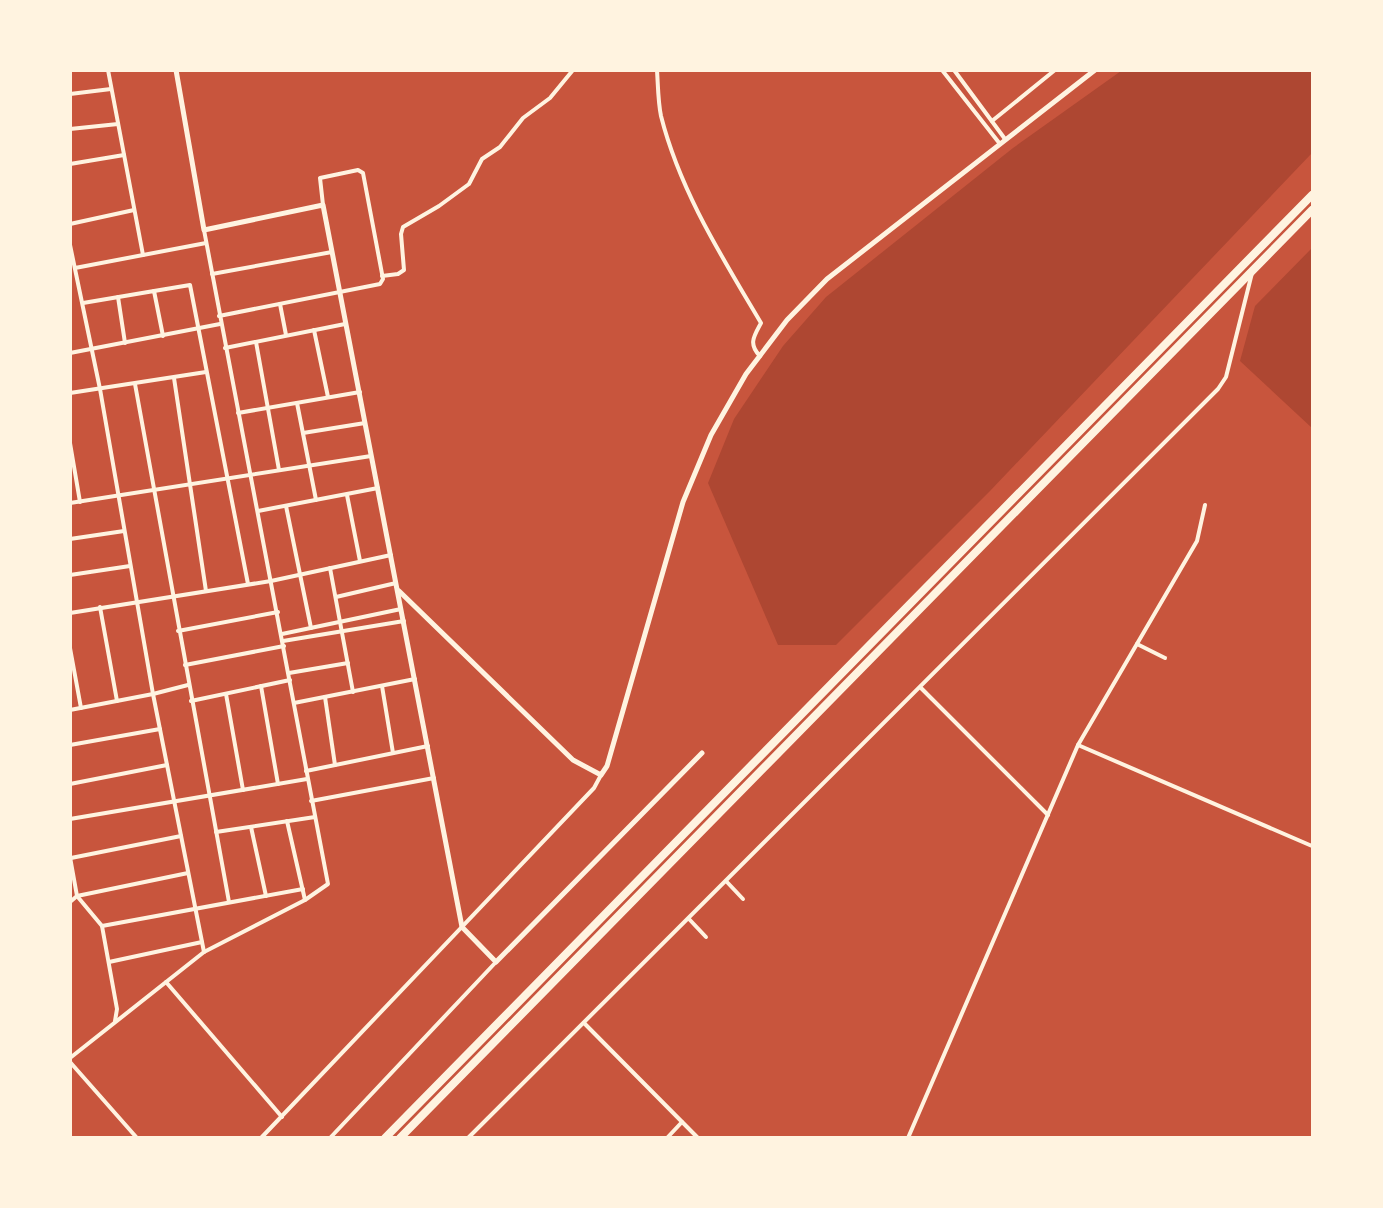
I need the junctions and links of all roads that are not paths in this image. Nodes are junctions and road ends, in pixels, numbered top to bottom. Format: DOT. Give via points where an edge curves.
graph roads {
  1 [pos="108,70"];
  2 [pos="176,70"];
  3 [pos="573,70"];
  4 [pos="657,70"];
  5 [pos="942,70"];
  6 [pos="954,70"];
  7 [pos="1055,70"];
  8 [pos="1095,70"];
  9 [pos="111,89"];
  10 [pos="70,94"];
  11 [pos="992,121"];
  12 [pos="118,124"];
  13 [pos="70,129"];
  14 [pos="1005,139"];
  15 [pos="1000,144"];
  16 [pos="124,155"];
  17 [pos="70,164"];
  18 [pos="1312,195"];
  19 [pos="323,205"];
  20 [pos="134,210"];
  21 [pos="1312,210"];
  22 [pos="70,224"];
  23 [pos="204,230"];
  24 [pos="206,243"];
  25 [pos="70,245"];
  26 [pos="332,252"];
  27 [pos="142,255"];
  28 [pos="75,268"];
  29 [pos="1253,270"];
  30 [pos="212,274"];
  31 [pos="382,276"];
  32 [pos="154,291"];
  33 [pos="340,292"];
  34 [pos="117,297"];
  35 [pos="83,303"];
  36 [pos="280,304"];
  37 [pos="219,316"];
  38 [pos="346,323"];
  39 [pos="220,324"];
  40 [pos="198,329"];
  41 [pos="314,330"];
  42 [pos="163,336"];
  43 [pos="286,336"];
  44 [pos="256,342"];
  45 [pos="125,343"];
  46 [pos="225,348"];
  47 [pos="93,350"];
  48 [pos="70,353"];
  49 [pos="760,356"];
  50 [pos="206,372"];
  51 [pos="174,378"];
  52 [pos="135,384"];
  53 [pos="100,388"];
  54 [pos="360,392"];
  55 [pos="70,393"];
  56 [pos="328,397"];
  57 [pos="297,403"];
  58 [pos="268,408"];
  59 [pos="238,413"];
  60 [pos="366,422"];
  61 [pos="303,433"];
  62 [pos="70,443"];
  63 [pos="372,456"];
  64 [pos="310,465"];
  65 [pos="279,470"];
  66 [pos="250,475"];
  67 [pos="227,479"];
  68 [pos="189,485"];
  69 [pos="378,488"];
  70 [pos="153,490"];
  71 [pos="347,495"];
  72 [pos="117,496"];
  73 [pos="316,500"];
  74 [pos="80,502"];
  75 [pos="70,503"];
  76 [pos="1205,505"];
  77 [pos="286,506"];
  78 [pos="258,511"];
  79 [pos="124,531"];
  80 [pos="70,539"];
  81 [pos="392,555"];
  82 [pos="360,561"];
  83 [pos="130,566"];
  84 [pos="330,568"];
  85 [pos="300,574"];
  86 [pos="70,575"];
  87 [pos="271,581"];
  88 [pos="397,583"];
  89 [pos="248,584"];
  90 [pos="398,590"];
  91 [pos="206,591"];
  92 [pos="172,597"];
  93 [pos="336,597"];
  94 [pos="136,601"];
  95 [pos="100,607"];
  96 [pos="402,609"];
  97 [pos="278,612"];
  98 [pos="70,613"];
  99 [pos="404,621"];
  100 [pos="341,622"];
  101 [pos="311,628"];
  102 [pos="178,631"];
  103 [pos="342,631"];
  104 [pos="282,634"];
  105 [pos="284,644"];
  106 [pos="1137,644"];
  107 [pos="70,648"];
  108 [pos="1166,658"];
  109 [pos="348,663"];
  110 [pos="185,665"];
  111 [pos="289,673"];
  112 [pos="415,679"];
  113 [pos="290,680"];
  114 [pos="188,685"];
  115 [pos="261,686"];
  116 [pos="382,686"];
  117 [pos="921,688"];
  118 [pos="353,692"];
  119 [pos="153,694"];
  120 [pos="226,694"];
  121 [pos="325,697"];
  122 [pos="117,701"];
  123 [pos="191,701"];
  124 [pos="294,703"];
  125 [pos="81,708"];
  126 [pos="70,710"];
  127 [pos="160,729"];
  128 [pos="70,745"];
  129 [pos="1078,745"];
  130 [pos="428,746"];
  131 [pos="393,753"];
  132 [pos="702,753"];
  133 [pos="167,765"];
  134 [pos="335,765"];
  135 [pos="306,771"];
  136 [pos="602,775"];
  137 [pos="434,778"];
  138 [pos="307,779"];
  139 [pos="70,783"];
  140 [pos="278,784"];
  141 [pos="243,790"];
  142 [pos="209,796"];
  143 [pos="311,801"];
  144 [pos="174,802"];
  145 [pos="1048,815"];
  146 [pos="315,817"];
  147 [pos="70,819"];
  148 [pos="287,821"];
  149 [pos="251,827"];
  150 [pos="216,832"];
  151 [pos="181,836"];
  152 [pos="1312,846"];
  153 [pos="71,858"];
  154 [pos="189,873"];
  155 [pos="726,882"];
  156 [pos="303,889"];
  157 [pos="77,896"];
  158 [pos="266,896"];
  159 [pos="743,899"];
  160 [pos="305,900"];
  161 [pos="70,902"];
  162 [pos="229,902"];
  163 [pos="195,909"];
  164 [pos="689,919"];
  165 [pos="102,926"];
  166 [pos="462,927"];
  167 [pos="706,937"];
  168 [pos="202,942"];
  169 [pos="204,952"];
  170 [pos="109,962"];
  171 [pos="496,962"];
  172 [pos="166,982"];
  173 [pos="115,1022"];
  174 [pos="584,1023"];
  175 [pos="70,1060"];
  176 [pos="282,1117"];
  177 [pos="682,1122"];
  178 [pos="137,1137"];
  179 [pos="261,1137"];
  180 [pos="330,1137"];
  181 [pos="385,1137"];
  182 [pos="400,1137"];
  183 [pos="468,1137"];
  184 [pos="667,1137"];
  185 [pos="698,1137"];
  186 [pos="908,1137"];
  1 -- 9 [label="street"];
  2 -- 23 [label="street"];
  3 -- 31 [label="street" via="550,98 519,122 504,143 482,159 472,180 404,227 404,270"];
  4 -- 49 [label="street" via="661,115 681,175 706,231 761,323 752,341"];
  5 -- 15 [label="street"];
  6 -- 11 [label="street"];
  7 -- 11 [label="street"];
  8 -- 14 [label="street"];
  9 -- 10 [label="street"];
  9 -- 12 [label="street"];
  11 -- 14 [label="street"];
  12 -- 13 [label="street"];
  12 -- 16 [label="street"];
  14 -- 15 [label="street"];
  15 -- 49 [label="street" via="827,279"];
  16 -- 17 [label="street"];
  16 -- 20 [label="street"];
  18 -- 181 [label="highway"];
  19 -- 23 [label="street"];
  19 -- 26 [label="street"];
  19 -- 31 [label="street" via="320,178 358,170 363,173"];
  20 -- 22 [label="street"];
  20 -- 27 [label="street"];
  21 -- 29 [label="highway"];
  23 -- 24 [label="street"];
  24 -- 27 [label="street"];
  24 -- 30 [label="street"];
  25 -- 28 [label="street"];
  26 -- 30 [label="street"];
  26 -- 33 [label="street"];
  27 -- 28 [label="street"];
  28 -- 35 [label="street"];
  29 -- 117 [label="street" via="1226,376 1218,389"];
  29 -- 182 [label="highway"];
  30 -- 37 [label="street"];
  31 -- 33 [label="street" via="378,286"];
  32 -- 34 [label="street"];
  32 -- 40 [label="street" via="190,285"];
  32 -- 42 [label="street"];
  33 -- 36 [label="street"];
  33 -- 38 [label="street"];
  34 -- 35 [label="street"];
  34 -- 45 [label="street"];
  35 -- 47 [label="street"];
  36 -- 37 [label="street"];
  36 -- 43 [label="street"];
  37 -- 39 [label="street"];
  38 -- 41 [label="street"];
  38 -- 54 [label="street"];
  39 -- 40 [label="street"];
  39 -- 46 [label="street"];
  40 -- 42 [label="street"];
  40 -- 50 [label="street"];
  41 -- 43 [label="street"];
  41 -- 56 [label="street"];
  42 -- 45 [label="street"];
  43 -- 44 [label="street"];
  44 -- 46 [label="street"];
  44 -- 58 [label="street"];
  45 -- 47 [label="street"];
  46 -- 59 [label="street"];
  47 -- 48 [label="street"];
  47 -- 53 [label="street"];
  49 -- 136 [label="street" via="711,435 684,502"];
  50 -- 51 [label="street"];
  50 -- 67 [label="street"];
  51 -- 52 [label="street"];
  51 -- 68 [label="street"];
  52 -- 53 [label="street"];
  52 -- 70 [label="street"];
  53 -- 55 [label="street"];
  53 -- 72 [label="street"];
  54 -- 56 [label="street"];
  54 -- 60 [label="street"];
  56 -- 57 [label="street"];
  57 -- 58 [label="street"];
  57 -- 61 [label="street"];
  58 -- 59 [label="street"];
  58 -- 65 [label="street"];
  59 -- 66 [label="street"];
  60 -- 61 [label="street"];
  60 -- 63 [label="street"];
  61 -- 64 [label="street"];
  62 -- 74 [label="street"];
  63 -- 64 [label="street"];
  63 -- 69 [label="street"];
  64 -- 65 [label="street"];
  64 -- 73 [label="street"];
  65 -- 66 [label="street"];
  66 -- 67 [label="street"];
  66 -- 78 [label="street"];
  67 -- 68 [label="street"];
  67 -- 89 [label="street"];
  68 -- 70 [label="street"];
  68 -- 91 [label="street"];
  69 -- 71 [label="street"];
  69 -- 81 [label="street"];
  70 -- 72 [label="street"];
  70 -- 92 [label="street"];
  71 -- 73 [label="street"];
  71 -- 82 [label="street"];
  72 -- 74 [label="street"];
  72 -- 79 [label="street"];
  73 -- 77 [label="street"];
  74 -- 75 [label="street"];
  76 -- 106 [label="street" via="1197,541"];
  77 -- 78 [label="street"];
  77 -- 85 [label="street"];
  78 -- 87 [label="street"];
  79 -- 80 [label="street"];
  79 -- 83 [label="street"];
  81 -- 82 [label="street"];
  81 -- 88 [label="street"];
  82 -- 84 [label="street"];
  83 -- 86 [label="street"];
  83 -- 94 [label="street"];
  84 -- 85 [label="street"];
  84 -- 93 [label="street"];
  85 -- 87 [label="street"];
  85 -- 101 [label="street"];
  87 -- 89 [label="street"];
  87 -- 97 [label="street"];
  88 -- 90 [label="street"];
  88 -- 93 [label="street"];
  89 -- 91 [label="street"];
  90 -- 96 [label="street"];
  90 -- 136 [label="street" via="573,760"];
  91 -- 92 [label="street"];
  92 -- 94 [label="street"];
  92 -- 102 [label="street"];
  93 -- 100 [label="street"];
  94 -- 95 [label="street"];
  94 -- 119 [label="street"];
  95 -- 98 [label="street"];
  95 -- 122 [label="street"];
  96 -- 99 [label="street"];
  96 -- 100 [label="street"];
  97 -- 102 [label="street"];
  97 -- 104 [label="street"];
  99 -- 103 [label="street"];
  99 -- 112 [label="street"];
  100 -- 101 [label="street"];
  100 -- 103 [label="street"];
  101 -- 104 [label="street"];
  102 -- 110 [label="street"];
  103 -- 105 [label="street"];
  103 -- 109 [label="street"];
  104 -- 105 [label="street"];
  105 -- 110 [label="street"];
  105 -- 111 [label="street"];
  106 -- 108 [label="street"];
  106 -- 129 [label="street"];
  107 -- 125 [label="street"];
  109 -- 111 [label="street"];
  109 -- 118 [label="street"];
  110 -- 114 [label="street"];
  111 -- 113 [label="street"];
  112 -- 116 [label="street"];
  112 -- 130 [label="street"];
  113 -- 115 [label="street"];
  113 -- 124 [label="street"];
  114 -- 119 [label="street"];
  114 -- 123 [label="street"];
  115 -- 120 [label="street"];
  115 -- 140 [label="street"];
  116 -- 118 [label="street"];
  116 -- 131 [label="street"];
  117 -- 145 [label="street"];
  117 -- 155 [label="street"];
  118 -- 121 [label="street"];
  119 -- 122 [label="street"];
  119 -- 127 [label="street"];
  120 -- 123 [label="street"];
  120 -- 141 [label="street"];
  121 -- 124 [label="street"];
  121 -- 134 [label="street"];
  122 -- 125 [label="street"];
  123 -- 142 [label="street"];
  124 -- 135 [label="street"];
  125 -- 126 [label="street"];
  127 -- 128 [label="street"];
  127 -- 133 [label="street"];
  129 -- 145 [label="street"];
  129 -- 152 [label="street"];
  130 -- 131 [label="street"];
  130 -- 137 [label="street"];
  131 -- 134 [label="street"];
  132 -- 171 [label="street"];
  133 -- 139 [label="street"];
  133 -- 144 [label="street"];
  134 -- 135 [label="street"];
  135 -- 138 [label="street"];
  136 -- 166 [label="street"];
  137 -- 143 [label="street"];
  137 -- 166 [label="street"];
  138 -- 140 [label="street"];
  138 -- 143 [label="street"];
  140 -- 141 [label="street"];
  141 -- 142 [label="street"];
  142 -- 144 [label="street"];
  142 -- 150 [label="street"];
  143 -- 146 [label="street"];
  144 -- 147 [label="street"];
  144 -- 151 [label="street"];
  145 -- 186 [label="street"];
  146 -- 148 [label="street"];
  146 -- 160 [label="street" via="328,884"];
  148 -- 149 [label="street"];
  148 -- 156 [label="street"];
  149 -- 150 [label="street"];
  149 -- 158 [label="street"];
  150 -- 162 [label="street"];
  151 -- 153 [label="street"];
  151 -- 154 [label="street"];
  153 -- 157 [label="street"];
  154 -- 157 [label="street"];
  154 -- 163 [label="street"];
  155 -- 159 [label="street"];
  155 -- 164 [label="street"];
  156 -- 158 [label="street"];
  156 -- 160 [label="street"];
  157 -- 161 [label="street"];
  157 -- 165 [label="street"];
  158 -- 162 [label="street"];
  160 -- 169 [label="street"];
  162 -- 163 [label="street"];
  163 -- 165 [label="street"];
  163 -- 168 [label="street"];
  164 -- 167 [label="street"];
  164 -- 174 [label="street"];
  165 -- 170 [label="street"];
  166 -- 171 [label="street"];
  166 -- 176 [label="street"];
  168 -- 169 [label="street"];
  168 -- 170 [label="street"];
  169 -- 172 [label="street"];
  170 -- 173 [label="street" via="117,1009"];
  171 -- 180 [label="street"];
  172 -- 173 [label="street"];
  172 -- 176 [label="street"];
  173 -- 175 [label="street"];
  174 -- 177 [label="street"];
  174 -- 183 [label="street"];
  175 -- 178 [label="street"];
  176 -- 179 [label="street"];
  177 -- 184 [label="street"];
  177 -- 185 [label="street"];
}
